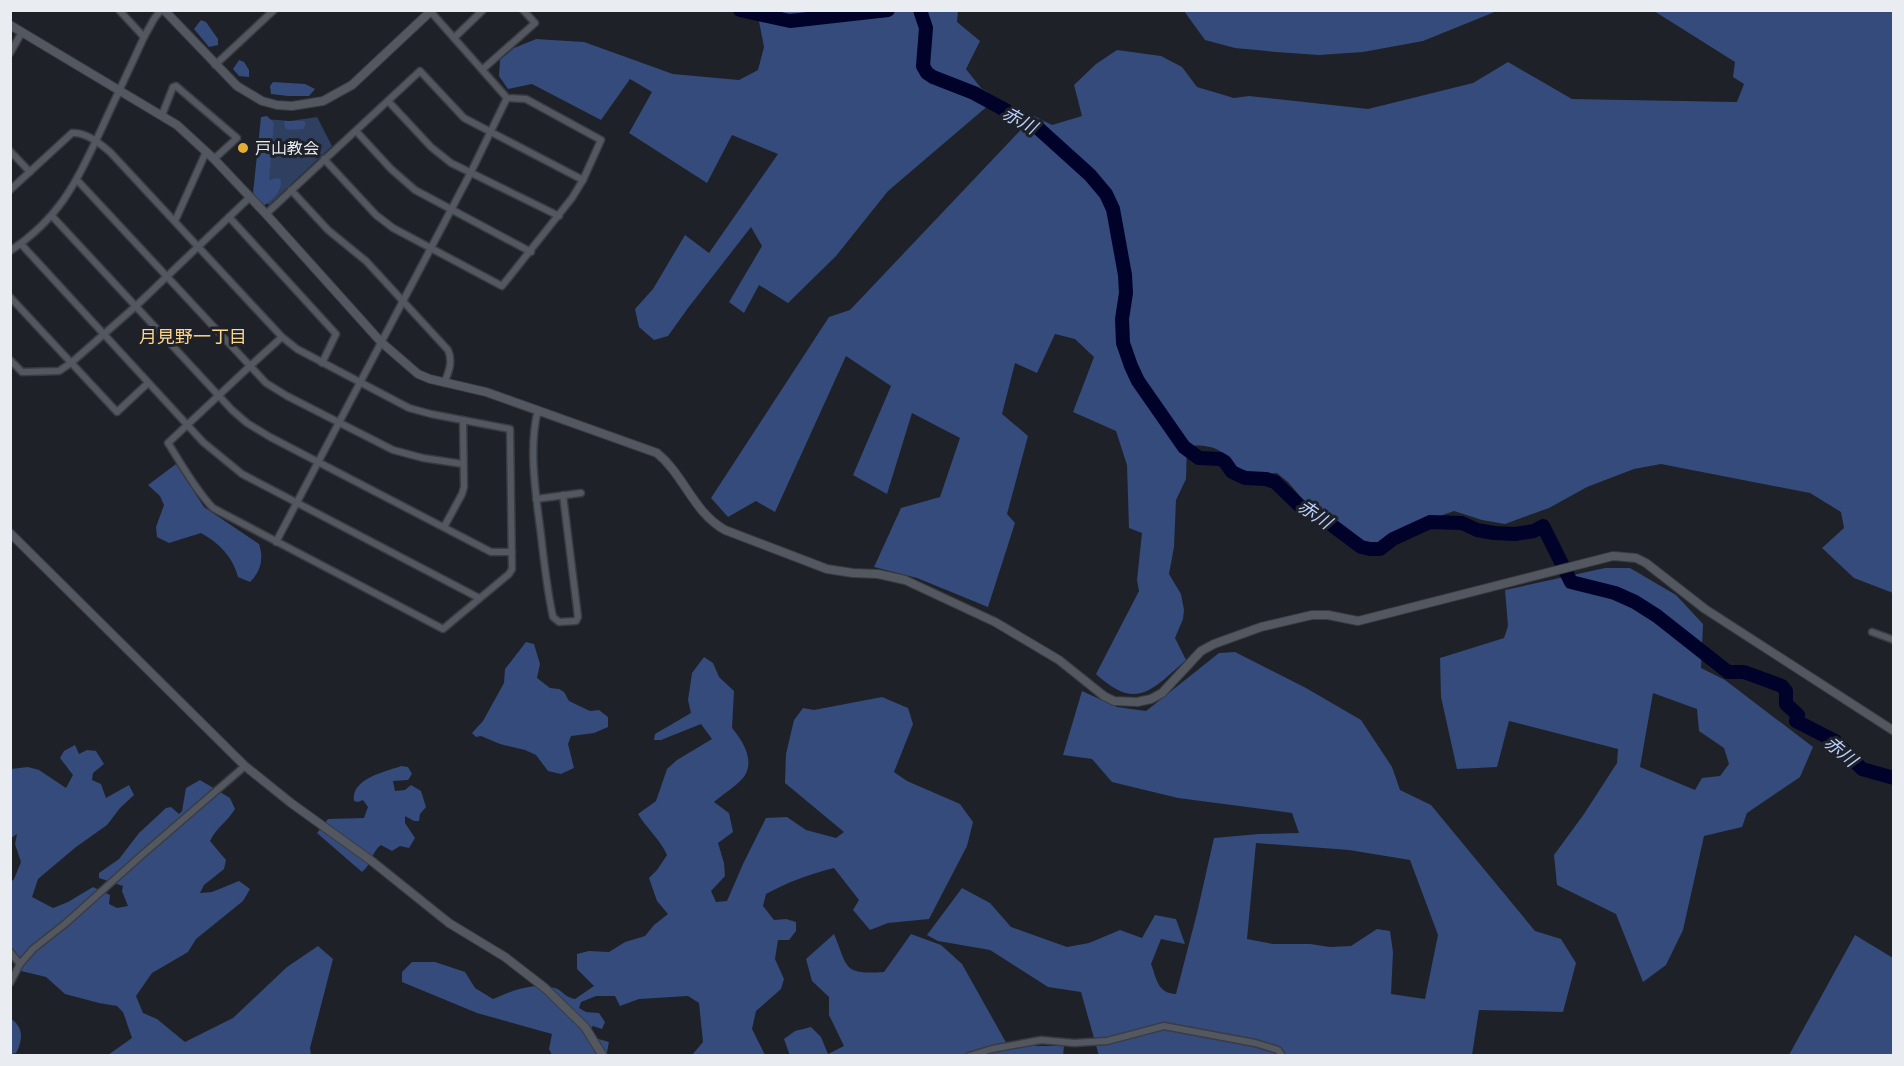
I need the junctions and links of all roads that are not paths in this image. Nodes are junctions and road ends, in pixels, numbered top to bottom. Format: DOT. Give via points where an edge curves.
graph roads {
  1 [pos="119,10"];
  2 [pos="163,10"];
  3 [pos="274,10"];
  4 [pos="483,10"];
  5 [pos="523,10"];
  6 [pos="431,11"];
  7 [pos="10,25"];
  8 [pos="22,32"];
  9 [pos="144,37"];
  10 [pos="454,38"];
  11 [pos="10,53"];
  12 [pos="215,66"];
  13 [pos="483,69"];
  14 [pos="119,90"];
  15 [pos="507,98"];
  16 [pos="388,101"];
  17 [pos="162,115"];
  18 [pos="356,131"];
  19 [pos="491,132"];
  20 [pos="96,140"];
  21 [pos="10,151"];
  22 [pos="206,152"];
  23 [pos="214,159"];
  24 [pos="324,159"];
  25 [pos="30,172"];
  26 [pos="471,172"];
  27 [pos="77,180"];
  28 [pos="583,180"];
  29 [pos="10,190"];
  30 [pos="291,190"];
  31 [pos="249,198"];
  32 [pos="451,211"];
  33 [pos="266,214"];
  34 [pos="52,216"];
  35 [pos="559,216"];
  36 [pos="229,217"];
  37 [pos="175,222"];
  38 [pos="21,244"];
  39 [pos="197,248"];
  40 [pos="430,249"];
  41 [pos="10,251"];
  42 [pos="531,252"];
  43 [pos="167,276"];
  44 [pos="10,297"];
  45 [pos="403,300"];
  46 [pos="135,306"];
  47 [pos="104,334"];
  48 [pos="282,337"];
  49 [pos="381,342"];
  50 [pos="10,360"];
  51 [pos="71,363"];
  52 [pos="322,363"];
  53 [pos="250,366"];
  54 [pos="444,382"];
  55 [pos="148,383"];
  56 [pos="360,383"];
  57 [pos="218,395"];
  58 [pos="538,410"];
  59 [pos="463,420"];
  60 [pos="340,422"];
  61 [pos="187,424"];
  62 [pos="319,462"];
  63 [pos="463,464"];
  64 [pos="580,493"];
  65 [pos="563,495"];
  66 [pos="536,499"];
  67 [pos="297,503"];
  68 [pos="444,527"];
  69 [pos="10,532"];
  70 [pos="276,542"];
  71 [pos="512,552"];
  72 [pos="479,598"];
  73 [pos="1872,632"];
  74 [pos="1893,640"];
  75 [pos="1893,731"];
  76 [pos="245,766"];
  77 [pos="10,952"];
  78 [pos="20,964"];
  79 [pos="10,983"];
  80 [pos="603,1056"];
  81 [pos="969,1056"];
  82 [pos="1282,1056"];
  1 -- 9 [label="street"];
  2 -- 9 [label="street"];
  2 -- 12 [label="street"];
  3 -- 12 [label="street"];
  4 -- 10 [label="street"];
  5 -- 13 [label="street" via="535,23"];
  6 -- 10 [label="street"];
  6 -- 12 [label="street" via="352,85 323,101 292,106 262,101"];
  7 -- 8 [label="street"];
  8 -- 11 [label="street"];
  8 -- 14 [label="street"];
  9 -- 14 [label="street"];
  10 -- 13 [label="street"];
  13 -- 15 [label="street"];
  14 -- 17 [label="street"];
  14 -- 20 [label="street"];
  15 -- 19 [label="street"];
  15 -- 28 [label="street" via="526,99 601,140"];
  16 -- 18 [label="street"];
  16 -- 19 [label="street" via="420,70 464,118"];
  16 -- 26 [label="street" via="436,152"];
  17 -- 22 [label="street"];
  17 -- 23 [label="street" via="176,86 237,138"];
  18 -- 24 [label="street"];
  18 -- 32 [label="street" via="401,179"];
  19 -- 26 [label="street"];
  19 -- 28 [label="street"];
  20 -- 25 [label="street" via="72,133"];
  20 -- 27 [label="street"];
  20 -- 37 [label="street"];
  21 -- 25 [label="street"];
  22 -- 23 [label="street"];
  22 -- 37 [label="street"];
  23 -- 31 [label="street"];
  24 -- 30 [label="street"];
  24 -- 40 [label="street" via="376,215"];
  25 -- 29 [label="street"];
  26 -- 32 [label="street"];
  26 -- 35 [label="street"];
  27 -- 34 [label="street"];
  27 -- 43 [label="street"];
  28 -- 35 [label="street"];
  30 -- 33 [label="street"];
  30 -- 45 [label="street"];
  31 -- 33 [label="street"];
  31 -- 36 [label="street"];
  32 -- 40 [label="street"];
  32 -- 42 [label="street"];
  33 -- 49 [label="street"];
  34 -- 38 [label="street"];
  34 -- 46 [label="street"];
  35 -- 42 [label="street"];
  36 -- 39 [label="street"];
  36 -- 52 [label="street" via="336,334"];
  37 -- 39 [label="street"];
  38 -- 41 [label="street"];
  38 -- 47 [label="street"];
  39 -- 43 [label="street"];
  39 -- 48 [label="street"];
  40 -- 42 [label="street" via="502,286"];
  40 -- 45 [label="street"];
  43 -- 46 [label="street"];
  43 -- 53 [label="street"];
  44 -- 51 [label="street"];
  45 -- 49 [label="street"];
  45 -- 54 [label="street" via="448,350 450,370"];
  46 -- 47 [label="street"];
  46 -- 57 [label="street"];
  47 -- 51 [label="street"];
  47 -- 55 [label="street"];
  48 -- 52 [label="street"];
  48 -- 53 [label="street"];
  49 -- 54 [label="street" via="418,374"];
  49 -- 56 [label="street"];
  50 -- 51 [label="street" via="22,372 59,371"];
  51 -- 55 [label="street" via="117,412"];
  52 -- 56 [label="street"];
  53 -- 57 [label="street"];
  53 -- 60 [label="street" via="287,396"];
  54 -- 58 [label="street"];
  55 -- 61 [label="street"];
  56 -- 59 [label="street" via="409,408"];
  56 -- 60 [label="street"];
  57 -- 61 [label="street"];
  57 -- 62 [label="street" via="247,423"];
  58 -- 66 [label="street" via="533,442"];
  58 -- 75 [label="street" via="657,453 668,462 699,509 725,530 827,569 878,573 905,580 995,622 1059,660 1114,701 1151,699 1162,693 1201,651 1261,627 1312,615 1358,621 1613,556 1646,563 1705,609"];
  59 -- 63 [label="street"];
  59 -- 71 [label="street" via="510,429"];
  60 -- 62 [label="street"];
  60 -- 63 [label="street" via="393,450"];
  61 -- 67 [label="street" via="226,462"];
  61 -- 70 [label="street" via="168,443 205,499 213,508"];
  62 -- 67 [label="street"];
  62 -- 68 [label="street"];
  63 -- 68 [label="street" via="462,494"];
  64 -- 65 [label="street"];
  65 -- 66 [label="street"];
  65 -- 66 [label="street" via="576,621 559,622 553,618"];
  67 -- 70 [label="street"];
  67 -- 72 [label="street"];
  68 -- 71 [label="street" via="491,552"];
  69 -- 76 [label="street"];
  70 -- 72 [label="street" via="443,629"];
  71 -- 72 [label="street" via="509,574"];
  73 -- 74 [label="street"];
  76 -- 78 [label="street"];
  76 -- 80 [label="street" via="449,923 505,957 545,988 585,1027"];
  77 -- 78 [label="street"];
  78 -- 79 [label="street"];
  81 -- 82 [label="street" via="1041,1040 1107,1041 1164,1026 1255,1043 1278,1050"];
}
